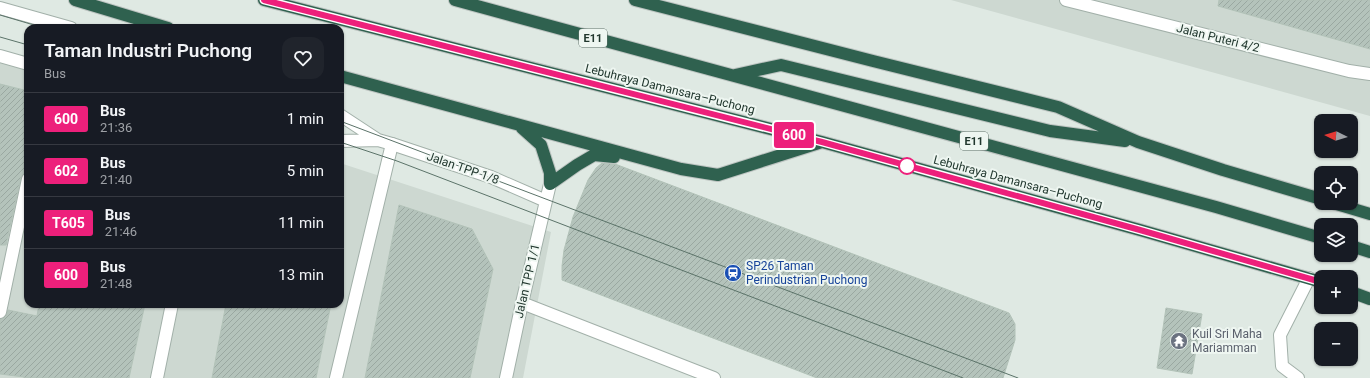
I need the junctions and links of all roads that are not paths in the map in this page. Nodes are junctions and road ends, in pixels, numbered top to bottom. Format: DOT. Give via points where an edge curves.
graph roads {
  1 [pos="75,0"];
  2 [pos="264,0"];
  3 [pos="455,0"];
  4 [pos="635,0"];
  5 [pos="1066,0"];
  6 [pos="0,8"];
  7 [pos="54,24"];
  8 [pos="155,24"];
  9 [pos="0,56"];
  10 [pos="24,63"];
  11 [pos="1370,74"];
  12 [pos="732,75"];
  13 [pos="344,77"];
  14 [pos="344,118"];
  15 [pos="519,126"];
  16 [pos="378,140"];
  17 [pos="344,141"];
  18 [pos="822,142"];
  19 [pos="1138,142"];
  20 [pos="392,144"];
  21 [pos="642,159"];
  22 [pos="550,184"];
  23 [pos="1314,197"];
  24 [pos="24,198"];
  25 [pos="546,201"];
  26 [pos="1357,210"];
  27 [pos="1370,214"];
  28 [pos="1314,236"];
  29 [pos="1358,248"];
  30 [pos="1370,252"];
  31 [pos="1309,278"];
  32 [pos="1314,280"];
  33 [pos="1358,295"];
  34 [pos="1370,299"];
  35 [pos="522,303"];
  36 [pos="171,308"];
  37 [pos="0,312"];
  38 [pos="157,378"];
  39 [pos="336,378"];
  40 [pos="506,378"];
  41 [pos="714,378"];
  42 [pos="1298,378"];
  1 -- 8 [label="highway"];
  2 -- 18 [label="highway, Lebuhraya Damansara–Puchong"];
  3 -- 12 [label="highway, E11"];
  4 -- 19 [label="highway" via="1058,107"];
  5 -- 11 [label="street, Jalan Puteri 4/2" via="1349,71"];
  6 -- 7 [label="street"];
  9 -- 10 [label="street"];
  12 -- 19 [label="highway, E11" via="781,65 1050,131"];
  12 -- 28 [label="highway, E11"];
  13 -- 15 [label="highway"];
  14 -- 16 [label="street, Jalan TPP 1/8"];
  15 -- 21 [label="highway"];
  15 -- 22 [label="highway" via="541,145 550,172"];
  16 -- 17 [label="street, Jalan TPP 1/8"];
  16 -- 20 [label="street, Jalan TPP 1/8"];
  18 -- 21 [label="highway" via="718,175"];
  18 -- 31 [label="highway, Lebuhraya Damansara–Puchong"];
  19 -- 23 [label="highway, E11"];
  20 -- 25 [label="street, Jalan TPP 1/8" via="491,177"];
  20 -- 39 [label="street"];
  21 -- 22 [label="highway" via="594,155"];
  22 -- 25 [label="street, Jalan TPP 1/1"];
  24 -- 37 [label="street"];
  25 -- 35 [label="street, Jalan TPP 1/1"];
  26 -- 27 [label="highway"];
  29 -- 30 [label="highway"];
  31 -- 32 [label="highway, Lebuhraya Damansara–Puchong"];
  31 -- 42 [label="street" via="1280,335 1282,366"];
  33 -- 34 [label="highway"];
  35 -- 40 [label="street, Jalan TPP 1/1"];
  35 -- 41 [label="street"];
  36 -- 38 [label="street"];
}
